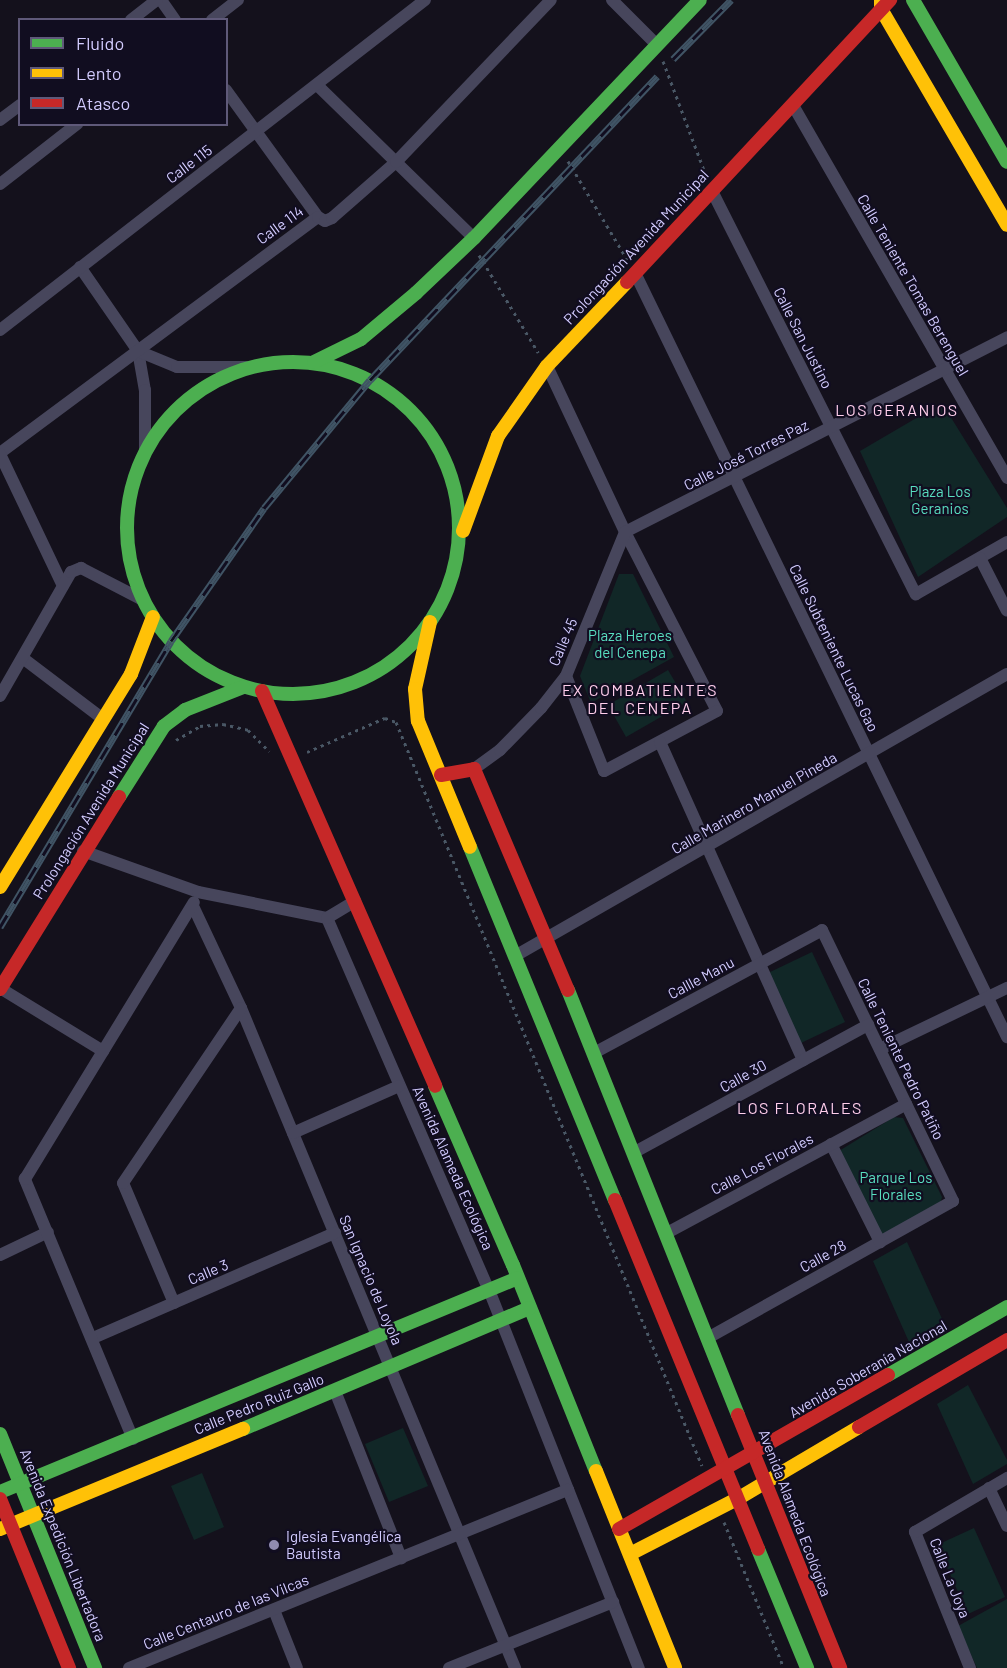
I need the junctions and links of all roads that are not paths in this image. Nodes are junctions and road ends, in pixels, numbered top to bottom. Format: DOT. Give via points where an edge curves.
graph roads {
  1 [pos="159,0"];
  2 [pos="238,0"];
  3 [pos="425,0"];
  4 [pos="550,0"];
  5 [pos="612,0"];
  6 [pos="700,0"];
  7 [pos="913,0"];
  8 [pos="884,3"];
  9 [pos="134,18"];
  10 [pos="173,18"];
  11 [pos="215,18"];
  12 [pos="657,45"];
  13 [pos="317,85"];
  14 [pos="228,93"];
  15 [pos="18,106"];
  16 [pos="794,107"];
  17 [pos="0,120"];
  18 [pos="73,126"];
  19 [pos="257,132"];
  20 [pos="396,162"];
  21 [pos="1007,162"];
  22 [pos="0,184"];
  23 [pos="712,191"];
  24 [pos="318,217"];
  25 [pos="1007,225"];
  26 [pos="474,238"];
  27 [pos="80,267"];
  28 [pos="635,273"];
  29 [pos="0,330"];
  30 [pos="1007,337"];
  31 [pos="138,351"];
  32 [pos="314,363"];
  33 [pos="547,366"];
  34 [pos="247,367"];
  35 [pos="945,369"];
  36 [pos="831,428"];
  37 [pos="145,450"];
  38 [pos="0,453"];
  39 [pos="735,478"];
  40 [pos="1007,478"];
  41 [pos="625,532"];
  42 [pos="1007,542"];
  43 [pos="457,550"];
  44 [pos="980,558"];
  45 [pos="63,586"];
  46 [pos="143,600"];
  47 [pos="1007,611"];
  48 [pos="153,617"];
  49 [pos="430,622"];
  50 [pos="24,659"];
  51 [pos="1007,674"];
  52 [pos="566,676"];
  53 [pos="243,687"];
  54 [pos="262,691"];
  55 [pos="1,692"];
  56 [pos="103,719"];
  57 [pos="660,742"];
  58 [pos="869,754"];
  59 [pos="474,769"];
  60 [pos="441,775"];
  61 [pos="705,848"];
  62 [pos="83,851"];
  63 [pos="0,887"];
  64 [pos="198,892"];
  65 [pos="355,901"];
  66 [pos="193,906"];
  67 [pos="327,918"];
  68 [pos="822,930"];
  69 [pos="547,939"];
  70 [pos="515,956"];
  71 [pos="759,964"];
  72 [pos="1007,988"];
  73 [pos="0,989"];
  74 [pos="988,997"];
  75 [pos="241,1008"];
  76 [pos="868,1025"];
  77 [pos="1007,1037"];
  78 [pos="880,1049"];
  79 [pos="103,1051"];
  80 [pos="594,1053"];
  81 [pos="803,1060"];
  82 [pos="399,1086"];
  83 [pos="906,1104"];
  84 [pos="293,1133"];
  85 [pos="831,1144"];
  86 [pos="633,1153"];
  87 [pos="953,1201"];
  88 [pos="48,1232"];
  89 [pos="335,1233"];
  90 [pos="665,1234"];
  91 [pos="880,1242"];
  92 [pos="0,1255"];
  93 [pos="518,1278"];
  94 [pos="489,1290"];
  95 [pos="174,1303"];
  96 [pos="1007,1307"];
  97 [pos="530,1308"];
  98 [pos="502,1323"];
  99 [pos="93,1338"];
  100 [pos="379,1338"];
  101 [pos="708,1338"];
  102 [pos="1007,1340"];
  103 [pos="921,1357"];
  104 [pos="392,1367"];
  105 [pos="934,1382"];
  106 [pos="335,1391"];
  107 [pos="0,1434"];
  108 [pos="133,1439"];
  109 [pos="755,1454"];
  110 [pos="726,1469"];
  111 [pos="1007,1478"];
  112 [pos="763,1482"];
  113 [pos="20,1484"];
  114 [pos="989,1488"];
  115 [pos="568,1490"];
  116 [pos="0,1492"];
  117 [pos="739,1498"];
  118 [pos="0,1499"];
  119 [pos="33,1515"];
  120 [pos="1007,1526"];
  121 [pos="5,1527"];
  122 [pos="619,1529"];
  123 [pos="459,1534"];
  124 [pos="630,1554"];
  125 [pos="401,1558"];
  126 [pos="613,1602"];
  127 [pos="274,1610"];
  128 [pos="505,1645"];
  129 [pos="69,1668"];
  130 [pos="94,1668"];
  131 [pos="129,1668"];
  132 [pos="297,1668"];
  133 [pos="449,1668"];
  134 [pos="514,1668"];
  135 [pos="639,1668"];
  136 [pos="675,1668"];
  137 [pos="807,1668"];
  138 [pos="840,1668"];
  139 [pos="970,1668"];
  1 -- 9 [label="street"];
  1 -- 10 [label="street"];
  2 -- 11 [label="street"];
  3 -- 13 [label="street, Calle 115"];
  4 -- 20 [label="street, Calle 114"];
  5 -- 12 [label="street"];
  6 -- 12 [label="main road, Prolongación Avenida Municipal"];
  7 -- 21 [label="main road"];
  8 -- 16 [label="main road, Prolongación Avenida Municipal"];
  8 -- 25 [label="main road"];
  12 -- 26 [label="main road, Prolongación Avenida Municipal"];
  13 -- 19 [label="street, Calle 115"];
  13 -- 20 [label="street"];
  14 -- 19 [label="street"];
  15 -- 17 [label="street"];
  16 -- 23 [label="main road, Prolongación Avenida Municipal"];
  16 -- 35 [label="street, Calle Teniente Tomas Berenguel"];
  18 -- 22 [label="street"];
  19 -- 24 [label="street"];
  19 -- 27 [label="street, Calle 115"];
  20 -- 24 [label="street, Calle 114" via="332,218 325,221"];
  20 -- 26 [label="street"];
  23 -- 28 [label="main road, Prolongación Avenida Municipal"];
  23 -- 36 [label="street, Calle San Justino"];
  24 -- 31 [label="street, Calle 114"];
  26 -- 32 [label="main road, Prolongación Avenida Municipal" via="372,331"];
  27 -- 29 [label="street, Calle 115"];
  27 -- 31 [label="street"];
  28 -- 33 [label="main road, Prolongación Avenida Municipal"];
  28 -- 39 [label="street, Calle Subteniente Lucas Gao"];
  30 -- 35 [label="street, Calle José Torres Paz"];
  31 -- 34 [label="street" via="177,367"];
  31 -- 37 [label="street" via="145,390"];
  31 -- 38 [label="street, Calle 114"];
  32 -- 34 [label="main road, Prolongación Avenida Municipal" via="285,361"];
  32 -- 43 [label="main road, Prolongación Avenida Municipal" via="342,369 378,384 421,422 442,455 455,492"];
  33 -- 41 [label="street"];
  33 -- 43 [label="main road, Prolongación Avenida Municipal" via="498,436"];
  34 -- 37 [label="main road, Prolongación Avenida Municipal" via="211,382 180,404"];
  35 -- 36 [label="street, Calle José Torres Paz"];
  35 -- 40 [label="street, Calle Teniente Tomas Berenguel"];
  36 -- 39 [label="street, Calle José Torres Paz"];
  36 -- 44 [label="street, Calle San Justino" via="916,594"];
  37 -- 46 [label="main road, Prolongación Avenida Municipal" via="131,486 126,525 130,563"];
  38 -- 45 [label="street"];
  39 -- 41 [label="street, Calle José Torres Paz"];
  39 -- 58 [label="street, Calle Subteniente Lucas Gao"];
  41 -- 52 [label="street, Calle 45"];
  41 -- 57 [label="street" via="717,711"];
  42 -- 44 [label="street"];
  43 -- 49 [label="main road, Prolongación Avenida Municipal" via="448,587"];
  44 -- 47 [label="street"];
  45 -- 46 [label="street" via="71,572 81,568"];
  45 -- 50 [label="street"];
  46 -- 48 [label="main road, Prolongación Avenida Municipal"];
  48 -- 53 [label="main road, Prolongación Avenida Municipal" via="192,660"];
  48 -- 56 [label="main road" via="131,674"];
  49 -- 54 [label="main road, Prolongación Avenida Municipal" via="400,655 357,682 300,694"];
  49 -- 60 [label="main road" via="415,689 418,721"];
  50 -- 55 [label="street"];
  50 -- 56 [label="street"];
  51 -- 58 [label="street, Calle Marinero Manuel Pineda"];
  52 -- 57 [label="street" via="604,771"];
  52 -- 59 [label="street, Calle 45" via="500,750"];
  53 -- 54 [label="main road, Prolongación Avenida Municipal"];
  53 -- 62 [label="main road, Prolongación Avenida Municipal" via="185,710 164,726"];
  54 -- 65 [label="main road, Avenida Alameda Ecológica"];
  56 -- 63 [label="main road"];
  57 -- 61 [label="street"];
  58 -- 61 [label="street, Calle Marinero Manuel Pineda"];
  58 -- 74 [label="street, Calle Subteniente Lucas Gao"];
  59 -- 60 [label="main road"];
  59 -- 69 [label="main road, Avenida Alameda Ecológica"];
  60 -- 70 [label="main road"];
  61 -- 69 [label="street, Calle Marinero Manuel Pineda"];
  61 -- 71 [label="street"];
  62 -- 64 [label="street"];
  62 -- 73 [label="main road, Prolongación Avenida Municipal"];
  64 -- 66 [label="street"];
  64 -- 67 [label="street"];
  65 -- 67 [label="street"];
  65 -- 93 [label="main road, Avenida Alameda Ecológica"];
  66 -- 75 [label="street, San Ignacio de Loyola"];
  66 -- 79 [label="street"];
  67 -- 82 [label="street, Avenida Alameda Ecológica"];
  68 -- 71 [label="street, Callle Manu"];
  68 -- 76 [label="street, Calle Teniente Pedro Patiño"];
  69 -- 70 [label="street, Calle Marinero Manuel Pineda"];
  69 -- 80 [label="main road, Avenida Alameda Ecológica"];
  70 -- 110 [label="main road"];
  71 -- 80 [label="street, Callle Manu"];
  71 -- 81 [label="street"];
  72 -- 74 [label="street"];
  73 -- 79 [label="street"];
  74 -- 77 [label="street, Calle Subteniente Lucas Gao"];
  74 -- 78 [label="street"];
  75 -- 84 [label="street, San Ignacio de Loyola"];
  75 -- 95 [label="street" via="123,1183"];
  76 -- 78 [label="street, Calle Teniente Pedro Patiño"];
  76 -- 81 [label="street, Calle 30"];
  78 -- 83 [label="street, Calle Teniente Pedro Patiño"];
  79 -- 88 [label="street" via="25,1179"];
  80 -- 86 [label="main road, Avenida Alameda Ecológica"];
  81 -- 86 [label="street, Calle 30"];
  82 -- 84 [label="street"];
  82 -- 94 [label="street, Avenida Alameda Ecológica"];
  83 -- 85 [label="street, Calle Los Florales"];
  83 -- 87 [label="street, Calle Teniente Pedro Patiño"];
  84 -- 89 [label="street, San Ignacio de Loyola"];
  85 -- 90 [label="street, Calle Los Florales"];
  85 -- 91 [label="street"];
  86 -- 90 [label="main road, Avenida Alameda Ecológica"];
  87 -- 91 [label="street, Calle 28"];
  88 -- 92 [label="street"];
  88 -- 99 [label="street"];
  89 -- 95 [label="street, Calle 3"];
  89 -- 100 [label="street, San Ignacio de Loyola"];
  90 -- 101 [label="main road, Avenida Alameda Ecológica"];
  91 -- 101 [label="street, Calle 28"];
  93 -- 94 [label="main road, Calle Pedro Ruiz Gallo"];
  93 -- 97 [label="main road, Avenida Alameda Ecológica"];
  94 -- 98 [label="street, Avenida Alameda Ecológica"];
  94 -- 100 [label="main road, Calle Pedro Ruiz Gallo"];
  95 -- 99 [label="street, Calle 3"];
  96 -- 103 [label="main road, Avenida Soberanía Nacional"];
  97 -- 98 [label="main road, Calle Pedro Ruiz Gallo"];
  97 -- 122 [label="main road, Avenida Alameda Ecológica"];
  98 -- 104 [label="main road, Calle Pedro Ruiz Gallo"];
  98 -- 115 [label="street, Avenida Alameda Ecológica"];
  99 -- 108 [label="street"];
  100 -- 104 [label="street, San Ignacio de Loyola"];
  100 -- 108 [label="main road, Calle Pedro Ruiz Gallo"];
  101 -- 109 [label="main road, Avenida Alameda Ecológica"];
  102 -- 105 [label="main road"];
  103 -- 105 [label="main road"];
  103 -- 109 [label="main road, Avenida Soberanía Nacional"];
  104 -- 106 [label="main road, Calle Pedro Ruiz Gallo"];
  104 -- 123 [label="street, San Ignacio de Loyola"];
  105 -- 112 [label="main road"];
  106 -- 119 [label="main road, Calle Pedro Ruiz Gallo"];
  106 -- 125 [label="street"];
  107 -- 113 [label="main road, Avenida Expedición Libertadora"];
  108 -- 113 [label="main road, Calle Pedro Ruiz Gallo"];
  109 -- 110 [label="main road, Avenida Soberanía Nacional"];
  109 -- 112 [label="main road, Avenida Alameda Ecológica"];
  110 -- 117 [label="main road"];
  110 -- 122 [label="main road, Avenida Soberanía Nacional"];
  111 -- 114 [label="street, Calle La Joya"];
  112 -- 117 [label="main road"];
  112 -- 138 [label="main road, Avenida Alameda Ecológica"];
  113 -- 116 [label="main road, Calle Pedro Ruiz Gallo"];
  113 -- 119 [label="main road, Avenida Expedición Libertadora"];
  114 -- 120 [label="street"];
  114 -- 139 [label="street, Calle La Joya" via="915,1532"];
  115 -- 123 [label="street, Calle Centauro de las Vilcas"];
  115 -- 126 [label="street, Avenida Alameda Ecológica"];
  117 -- 124 [label="main road"];
  117 -- 137 [label="main road"];
  118 -- 121 [label="main road"];
  119 -- 121 [label="main road, Calle Pedro Ruiz Gallo"];
  119 -- 130 [label="main road, Avenida Expedición Libertadora"];
  121 -- 129 [label="main road"];
  122 -- 124 [label="main road, Avenida Alameda Ecológica"];
  123 -- 125 [label="street, Calle Centauro de las Vilcas"];
  123 -- 128 [label="street, San Ignacio de Loyola"];
  124 -- 136 [label="main road, Avenida Alameda Ecológica"];
  125 -- 127 [label="street, Calle Centauro de las Vilcas"];
  126 -- 128 [label="street"];
  126 -- 135 [label="street, Avenida Alameda Ecológica"];
  127 -- 131 [label="street, Calle Centauro de las Vilcas"];
  127 -- 132 [label="street"];
  128 -- 133 [label="street"];
  128 -- 134 [label="street, San Ignacio de Loyola"];
}
